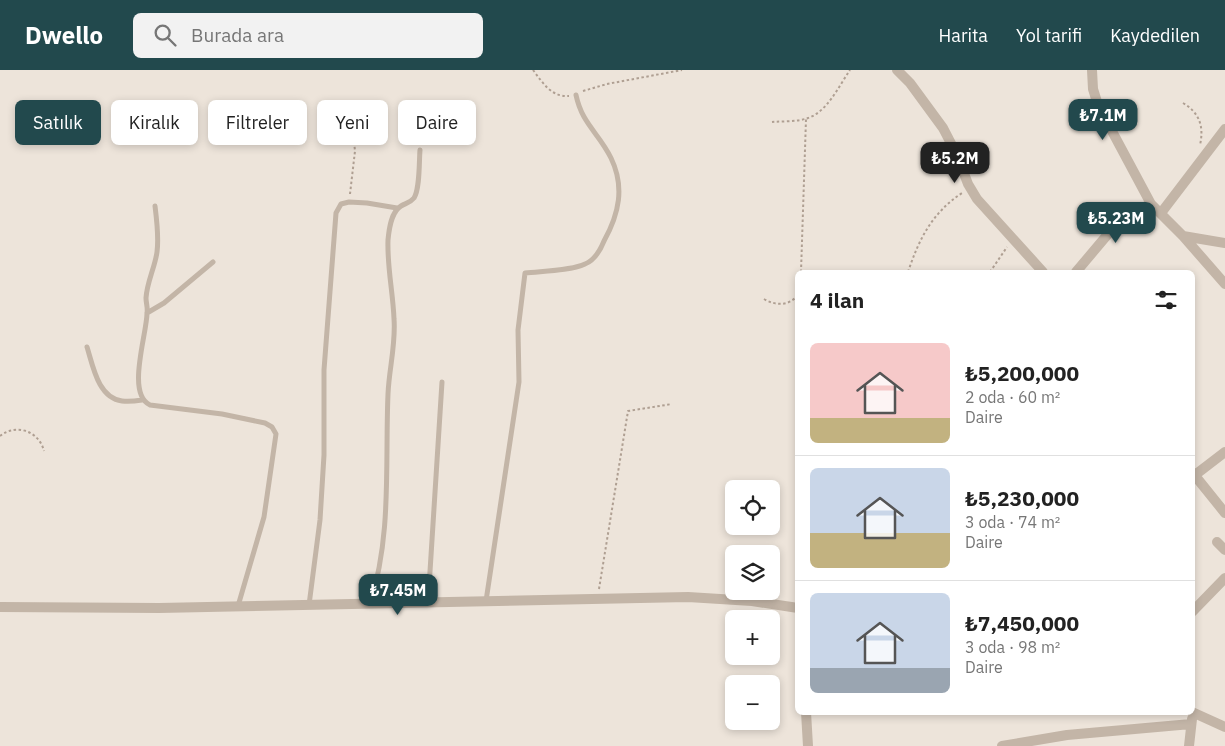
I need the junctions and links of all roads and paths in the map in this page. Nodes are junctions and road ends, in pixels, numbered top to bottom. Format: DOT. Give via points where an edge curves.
graph roads {
  1 [pos="533,70"];
  2 [pos="682,70"];
  3 [pos="850,70"];
  4 [pos="897,70"];
  5 [pos="1092,70"];
  6 [pos="576,95"];
  7 [pos="1183,103"];
  8 [pos="806,119"];
  9 [pos="772,122"];
  10 [pos="1225,129"];
  11 [pos="354,145"];
  12 [pos="420,150"];
  13 [pos="1198,152"];
  14 [pos="970,188"];
  15 [pos="349,202"];
  16 [pos="1151,204"];
  17 [pos="155,206"];
  18 [pos="397,208"];
  19 [pos="1161,213"];
  20 [pos="1184,236"];
  21 [pos="1013,239"];
  22 [pos="1225,243"];
  23 [pos="213,262"];
  24 [pos="801,270"];
  25 [pos="909,270"];
  26 [pos="991,270"];
  27 [pos="1040,270"];
  28 [pos="1078,270"];
  29 [pos="1225,284"];
  30 [pos="795,298"];
  31 [pos="764,299"];
  32 [pos="148,313"];
  33 [pos="87,348"];
  34 [pos="442,382"];
  35 [pos="142,400"];
  36 [pos="672,404"];
  37 [pos="0,436"];
  38 [pos="44,451"];
  39 [pos="1225,452"];
  40 [pos="1195,472"];
  41 [pos="1195,474"];
  42 [pos="1225,513"];
  43 [pos="1217,542"];
  44 [pos="1225,550"];
  45 [pos="1225,578"];
  46 [pos="598,599"];
  47 [pos="486,602"];
  48 [pos="428,603"];
  49 [pos="370,604"];
  50 [pos="309,605"];
  51 [pos="238,607"];
  52 [pos="0,608"];
  53 [pos="795,608"];
  54 [pos="1195,609"];
  55 [pos="1195,714"];
  56 [pos="806,715"];
  57 [pos="1192,715"];
  58 [pos="1191,724"];
  59 [pos="1225,727"];
  60 [pos="808,746"];
  61 [pos="1002,746"];
  62 [pos="1189,746"];
  1 -- 6 [label="path" via="553,93"];
  2 -- 6 [label="path" via="607,84"];
  3 -- 8 [label="path" via="824,107"];
  4 -- 14 [label="street" via="942,128"];
  5 -- 16 [label="street" via="1098,105"];
  6 -- 47 [label="lane" via="583,117 605,148 616,172 620,191 617,211 600,251 591,261 579,266 524,272 518,330 519,382"];
  7 -- 13 [label="path" via="1201,123"];
  8 -- 9 [label="path"];
  8 -- 24 [label="path"];
  10 -- 19 [label="street"];
  11 -- 15 [label="path"];
  12 -- 18 [label="lane" via="416,193 412,201"];
  14 -- 21 [label="street"];
  14 -- 25 [label="path" via="930,222"];
  15 -- 18 [label="lane"];
  15 -- 50 [label="lane" via="342,204 336,214 324,370 320,520"];
  16 -- 19 [label="street"];
  16 -- 28 [label="street" via="1119,221"];
  17 -- 32 [label="lane" via="157,254 146,298"];
  18 -- 49 [label="lane" via="388,239 395,341 388,393 387,496 378,579"];
  19 -- 20 [label="street"];
  20 -- 22 [label="street"];
  20 -- 29 [label="street"];
  21 -- 26 [label="path"];
  21 -- 27 [label="street"];
  23 -- 32 [label="lane"];
  30 -- 31 [label="path" via="781,304"];
  32 -- 35 [label="lane" via="139,378"];
  33 -- 35 [label="lane" via="99,383 106,392 120,401"];
  34 -- 48 [label="lane"];
  35 -- 51 [label="lane" via="150,405 265,423 274,430 276,438 264,517"];
  36 -- 46 [label="path" via="628,411"];
  37 -- 38 [label="path" via="11,430 27,431 39,439"];
  39 -- 40 [label="street"];
  41 -- 42 [label="street"];
  43 -- 44 [label="street"];
  45 -- 54 [label="street"];
  46 -- 47 [label="street"];
  46 -- 53 [label="street" via="721,598"];
  47 -- 48 [label="street"];
  48 -- 49 [label="street"];
  49 -- 50 [label="street"];
  50 -- 51 [label="street"];
  51 -- 52 [label="street"];
  55 -- 59 [label="street"];
  56 -- 60 [label="street"];
  57 -- 58 [label="street"];
  58 -- 61 [label="street" via="1067,735"];
  58 -- 62 [label="street"];
}
